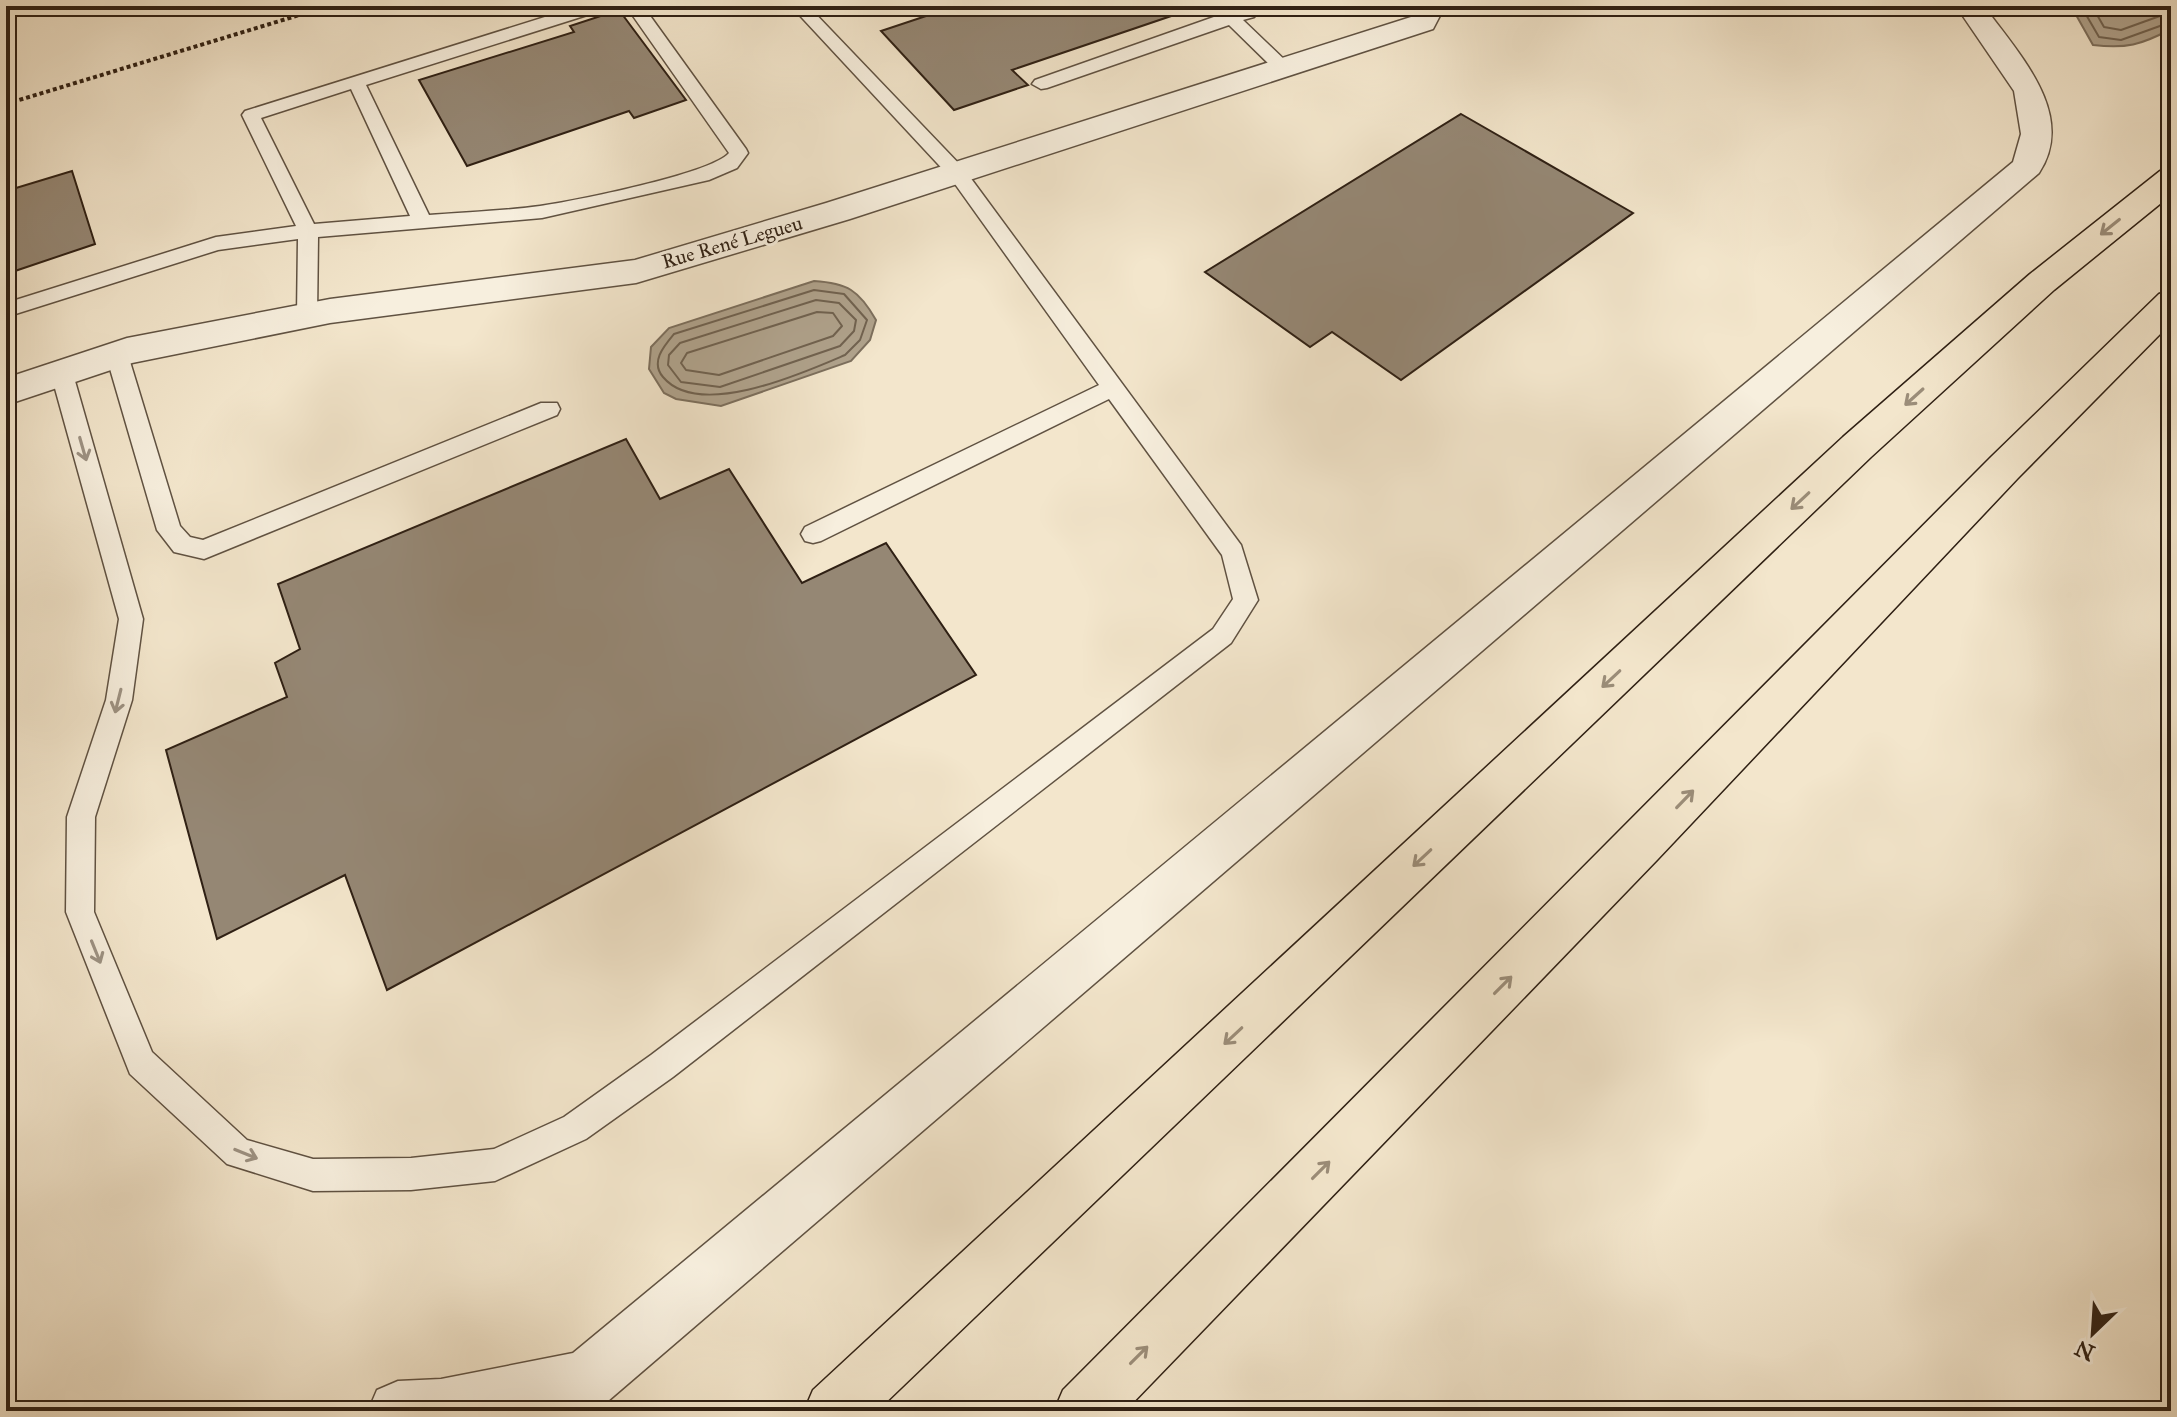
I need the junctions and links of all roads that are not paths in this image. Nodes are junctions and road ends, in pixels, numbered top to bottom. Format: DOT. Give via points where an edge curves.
graph roads {
  1 [pos="597,6"];
  2 [pos="634,6"];
  3 [pos="799,6"];
  4 [pos="1254,6"];
  5 [pos="1431,6"];
  6 [pos="1970,6"];
  7 [pos="1231,18"];
  8 [pos="1283,68"];
  9 [pos="356,82"];
  10 [pos="1041,84"];
  11 [pos="957,173"];
  12 [pos="2171,178"];
  13 [pos="422,220"];
  14 [pos="308,231"];
  15 [pos="2171,302"];
  16 [pos="6,310"];
  17 [pos="307,316"];
  18 [pos="117,355"];
  19 [pos="62,374"];
  20 [pos="1114,387"];
  21 [pos="6,392"];
  22 [pos="549,409"];
  23 [pos="813,534"];
  24 [pos="398,1411"];
  25 [pos="834,1411"];
  26 [pos="1084,1411"];
  1 -- 9 [label="lane"];
  2 -- 13 [label="lane" via="739,153 730,164 702,176 542,212"];
  3 -- 11 [label="lane"];
  4 -- 7 [label="lane"];
  5 -- 8 [label="street, Rue René Legueu" via="1423,23"];
  6 -- 24 [label="street" via="2029,91 2037,134 2028,166 587,1380 441,1409"];
  7 -- 8 [label="lane"];
  7 -- 10 [label="lane"];
  8 -- 11 [label="street, Rue René Legueu"];
  9 -- 13 [label="lane"];
  9 -- 14 [label="lane" via="251,115"];
  11 -- 17 [label="street, Rue René Legueu" via="636,271"];
  11 -- 20 [label="lane"];
  12 -- 25 [label="highway, one-way" via="2042,282 1857,447"];
  13 -- 14 [label="lane"];
  14 -- 16 [label="lane" via="216,244"];
  14 -- 17 [label="lane"];
  26 -- 15 [label="highway, one-way"];
  17 -- 18 [label="street, Rue René Legueu"];
  18 -- 19 [label="street, Rue René Legueu"];
  18 -- 22 [label="lane" via="169,530 182,545 204,550"];
  19 -- 20 [label="lane, one-way" via="131,619 119,700 81,817 80,912 141,1063 238,1153 313,1175 411,1174 495,1165 575,1128 1222,636 1246,600 1233,552"];
  19 -- 21 [label="street, Rue René Legueu"];
  20 -- 23 [label="lane"];
}
